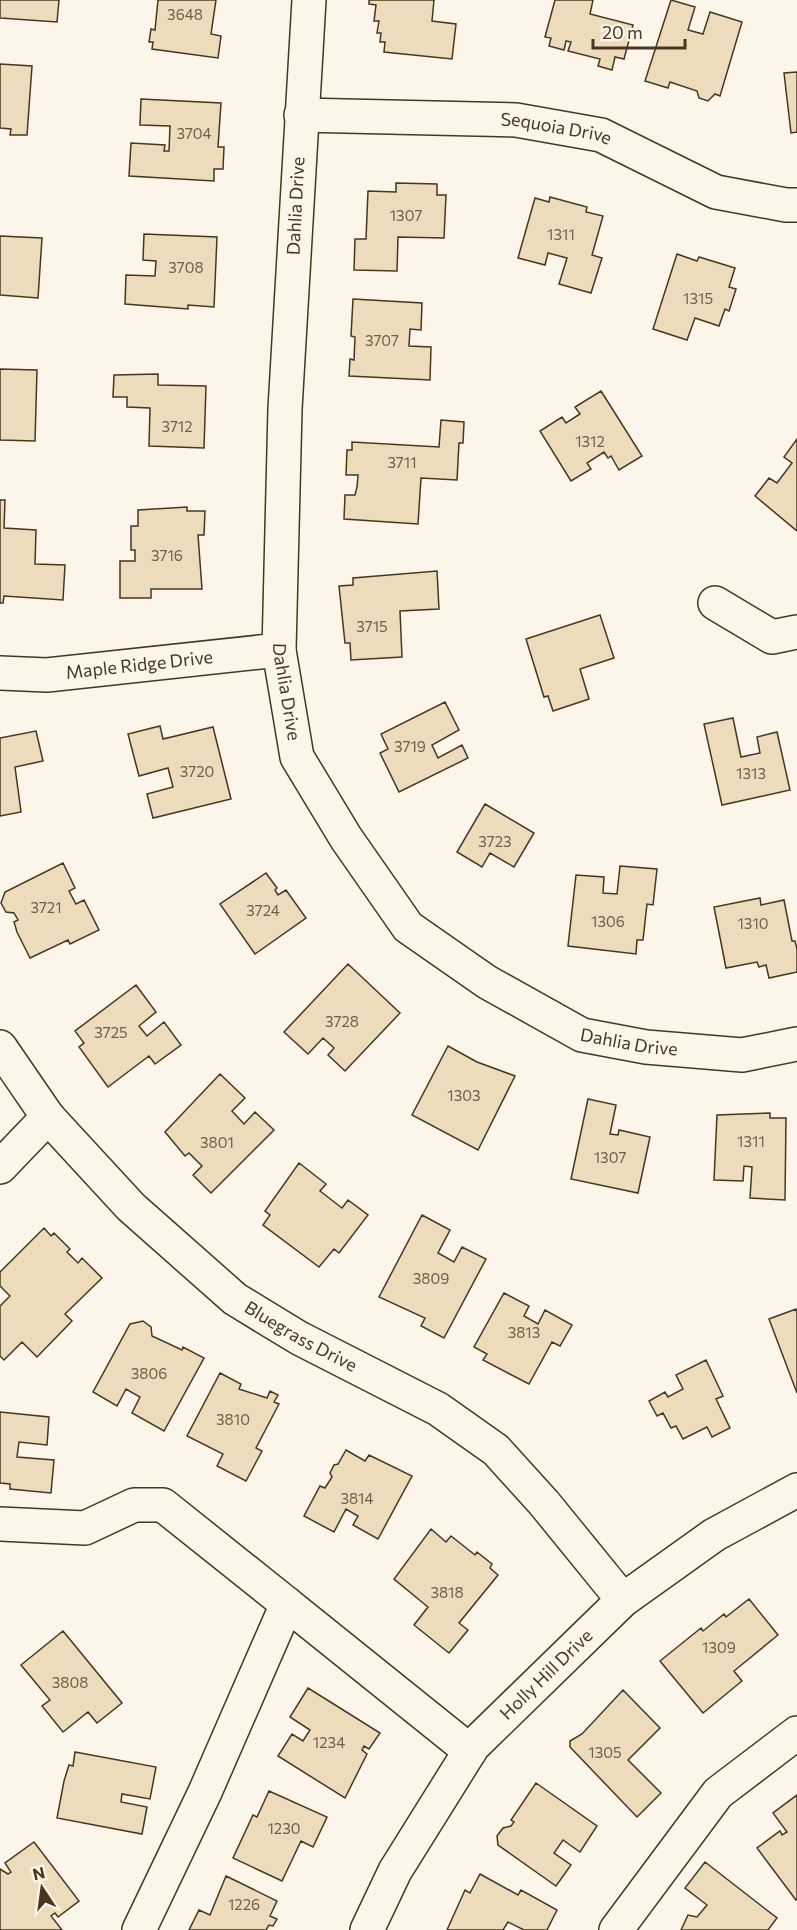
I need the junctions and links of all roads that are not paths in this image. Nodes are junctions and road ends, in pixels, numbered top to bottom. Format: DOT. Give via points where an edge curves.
graph roads {
  1 [pos="309,0"];
  2 [pos="301,115"];
  3 [pos="797,205"];
  4 [pos="715,603"];
  5 [pos="797,632"];
  6 [pos="279,650"];
  7 [pos="0,673"];
  8 [pos="797,1044"];
  9 [pos="0,1047"];
  10 [pos="48,1117"];
  11 [pos="0,1167"];
  12 [pos="797,1490"];
  13 [pos="0,1524"];
  14 [pos="623,1600"];
  15 [pos="287,1604"];
  16 [pos="797,1733"];
  17 [pos="470,1751"];
  18 [pos="139,1930"];
  19 [pos="367,1930"];
  20 [pos="616,1930"];
  1 -- 2 [label="street, Dahlia Drive"];
  2 -- 3 [label="street, Sequoia Drive" via="516,120 601,135 716,192"];
  2 -- 6 [label="street, Dahlia Drive" via="285,408"];
  4 -- 5 [label="street" via="772,637"];
  6 -- 7 [label="street, Maple Ridge Drive" via="47,675"];
  6 -- 8 [label="street, Dahlia Drive" via="297,757 346,838 408,927 487,982 582,1035 645,1047 741,1056"];
  9 -- 10 [label="street, Bluegrass Drive"];
  10 -- 11 [label="street"];
  10 -- 14 [label="street, Bluegrass Drive" via="130,1207 235,1299 298,1338 438,1409 496,1450"];
  12 -- 14 [label="street, Holly Hill Drive" via="714,1535"];
  13 -- 15 [label="street" via="85,1528 134,1505 163,1505"];
  14 -- 17 [label="street, Holly Hill Drive"];
  15 -- 17 [label="street"];
  15 -- 18 [label="street" via="205,1792"];
  16 -- 20 [label="street" via="718,1793"];
  17 -- 19 [label="street, Holly Hill Drive" via="395,1871"];
}
